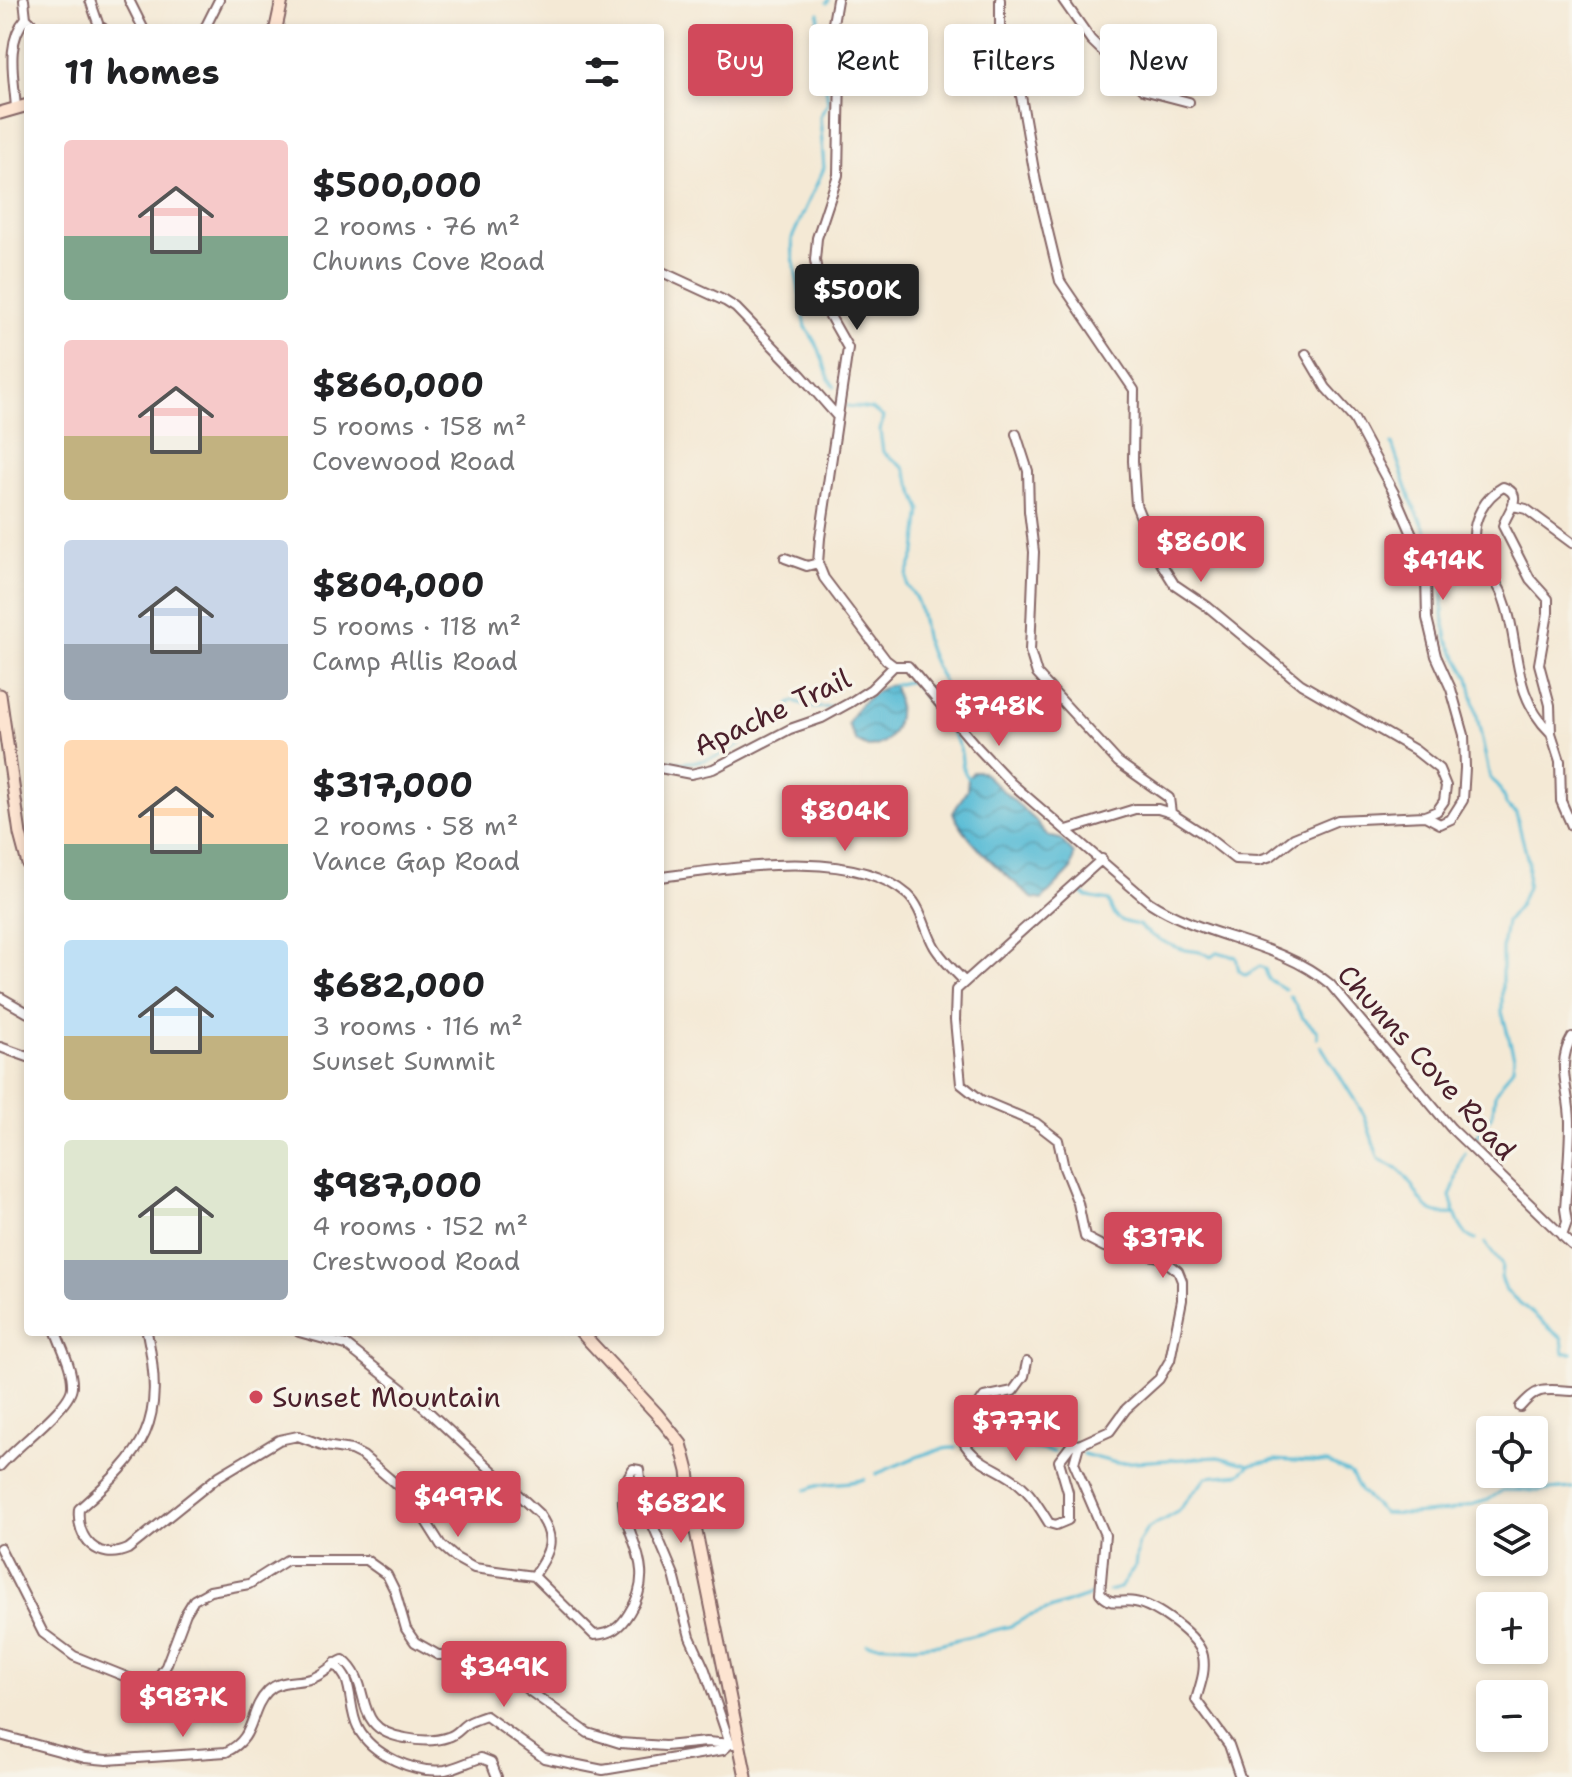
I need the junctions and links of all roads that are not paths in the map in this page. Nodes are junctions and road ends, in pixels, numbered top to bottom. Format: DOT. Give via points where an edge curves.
graph roads {
  1 [pos="24,0"];
  2 [pos="90,0"];
  3 [pos="129,0"];
  4 [pos="219,0"];
  5 [pos="282,0"];
  6 [pos="837,0"];
  7 [pos="1000,0"];
  8 [pos="1063,0"];
  9 [pos="26,18"];
  10 [pos="32,24"];
  11 [pos="98,24"];
  12 [pos="141,24"];
  13 [pos="207,24"];
  14 [pos="277,24"];
  15 [pos="1189,102"];
  16 [pos="22,106"];
  17 [pos="0,113"];
  18 [pos="664,273"];
  19 [pos="1306,354"];
  20 [pos="837,416"];
  21 [pos="1016,434"];
  22 [pos="1514,506"];
  23 [pos="1572,543"];
  24 [pos="785,558"];
  25 [pos="818,563"];
  26 [pos="894,666"];
  27 [pos="0,695"];
  28 [pos="1551,733"];
  29 [pos="664,769"];
  30 [pos="1171,813"];
  31 [pos="1425,816"];
  32 [pos="1572,826"];
  33 [pos="1067,830"];
  34 [pos="24,849"];
  35 [pos="1102,859"];
  36 [pos="664,877"];
  37 [pos="965,982"];
  38 [pos="0,997"];
  39 [pos="24,1011"];
  40 [pos="1572,1037"];
  41 [pos="0,1047"];
  42 [pos="24,1056"];
  43 [pos="1562,1236"];
  44 [pos="1572,1245"];
  45 [pos="57,1336"];
  46 [pos="148,1336"];
  47 [pos="313,1336"];
  48 [pos="585,1336"];
  49 [pos="1027,1362"];
  50 [pos="1572,1391"];
  51 [pos="1520,1407"];
  52 [pos="1079,1445"];
  53 [pos="0,1466"];
  54 [pos="0,1548"];
  55 [pos="534,1576"];
  56 [pos="335,1663"];
  57 [pos="0,1735"];
  58 [pos="734,1744"];
  59 [pos="497,1777"];
  60 [pos="746,1777"];
  61 [pos="1240,1777"];
  1 -- 9 [label="street"];
  2 -- 11 [label="street"];
  3 -- 12 [label="street"];
  4 -- 13 [label="street"];
  5 -- 14 [label="main road"];
  6 -- 20 [label="street" via="832,29 840,73 838,175 815,260 822,302 848,348"];
  7 -- 31 [label="street" via="1000,28 1017,73 1060,281 1134,390 1136,505 1156,555 1174,584 1301,684 1439,769 1446,786 1444,801"];
  8 -- 15 [label="street" via="1091,40 1143,90"];
  9 -- 10 [label="street"];
  9 -- 16 [label="street" via="12,45"];
  16 -- 17 [label="main road"];
  18 -- 20 [label="street" via="736,308"];
  19 -- 31 [label="street" via="1326,388 1354,419 1394,493 1426,576 1427,618 1464,735 1465,768 1463,800 1451,819 1440,824"];
  20 -- 25 [label="street"];
  21 -- 30 [label="street" via="1028,471 1034,552 1030,651 1037,674 1118,762 1169,798"];
  22 -- 23 [label="street"];
  22 -- 28 [label="street" via="1503,526 1530,579 1548,599 1539,664"];
  22 -- 28 [label="street" via="1510,490 1498,490 1477,519 1475,549 1502,593 1532,713"];
  24 -- 25 [label="street" via="807,566"];
  25 -- 26 [label="street, Chunns Cove Road" via="831,590"];
  26 -- 29 [label="street, Apache Trail" via="871,689 833,713 713,769 691,774"];
  26 -- 33 [label="street, Chunns Cove Road" via="908,666 987,759"];
  27 -- 34 [label="main road"];
  28 -- 32 [label="street" via="1560,761 1561,801"];
  30 -- 31 [label="street" via="1235,859 1259,860 1338,820"];
  30 -- 33 [label="street" via="1135,809"];
  33 -- 35 [label="street, Chunns Cove Road"];
  35 -- 37 [label="street"];
  35 -- 43 [label="street, Chunns Cove Road" via="1162,911 1275,952 1330,984 1451,1128"];
  36 -- 37 [label="street" via="785,865 876,877 914,902 935,948"];
  37 -- 52 [label="street" via="956,990 961,1084 1058,1140 1085,1237 1104,1247 1160,1257 1182,1281 1170,1360 1162,1374 1110,1431"];
  38 -- 39 [label="street"];
  40 -- 43 [label="street" via="1563,1062 1570,1121 1567,1222"];
  41 -- 42 [label="street"];
  43 -- 44 [label="street, Chunns Cove Road"];
  45 -- 53 [label="street" via="72,1387 69,1398"];
  46 -- 55 [label="street" via="155,1393 147,1431 123,1469 79,1509 83,1536 101,1551 116,1554 128,1549 219,1476 269,1445 298,1436 363,1456 410,1496 441,1545 456,1558 474,1568"];
  47 -- 55 [label="street" via="346,1345 417,1401 539,1514 550,1528 551,1542"];
  48 -- 58 [label="main road" via="681,1444"];
  49 -- 52 [label="street" via="1013,1391 984,1397 963,1441 968,1450 1016,1481 1056,1525 1068,1520 1069,1505 1059,1461 1072,1444"];
  50 -- 51 [label="street" via="1539,1390"];
  52 -- 61 [label="street" via="1074,1463 1105,1535 1100,1593 1119,1604 1135,1601 1169,1619 1197,1643 1205,1672 1196,1700 1229,1745"];
  54 -- 58 [label="street" via="49,1639 74,1656 139,1682 158,1677 186,1613 194,1600 210,1591 249,1584 287,1560 366,1560 387,1575 415,1642 438,1655 492,1654 505,1659 527,1689 588,1733 620,1743"];
  55 -- 58 [label="street" via="594,1635 620,1627 640,1597 643,1579 642,1560 624,1511 625,1484 633,1469 639,1470 643,1502"];
  56 -- 57 [label="street" via="316,1677 282,1682 265,1693 247,1734 226,1752 107,1760"];
  56 -- 58 [label="street" via="343,1660 351,1667 373,1724 395,1737 435,1741 486,1716 544,1758 603,1770"];
  56 -- 59 [label="street" via="346,1679 358,1728 384,1753 429,1770 447,1770 481,1758 491,1762"];
  58 -- 60 [label="main road"];
}
